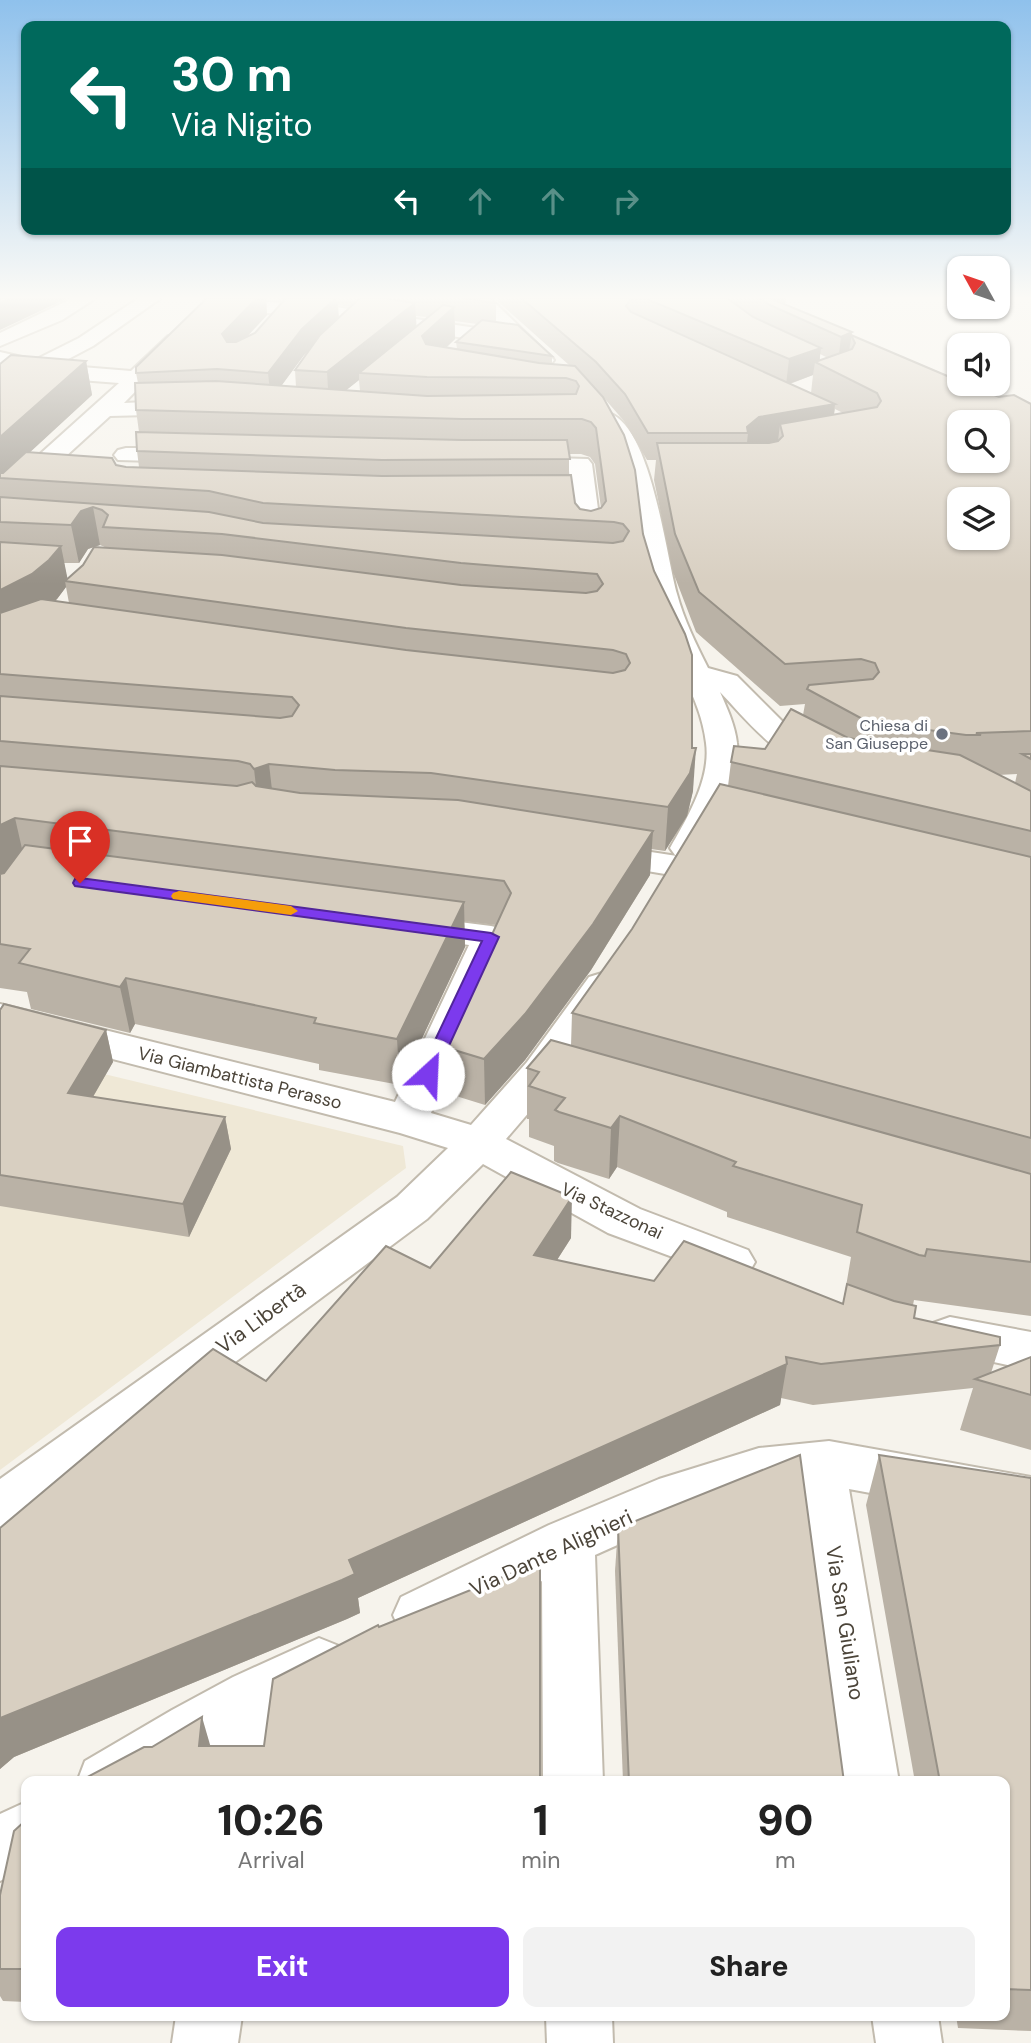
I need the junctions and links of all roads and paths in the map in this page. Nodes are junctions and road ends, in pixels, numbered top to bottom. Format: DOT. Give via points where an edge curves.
graph roads {
  1 [pos="124,393"];
  2 [pos="203,403"];
  3 [pos="593,404"];
  4 [pos="112,410"];
  5 [pos="126,455"];
  6 [pos="212,456"];
  7 [pos="489,464"];
  8 [pos="636,470"];
  9 [pos="662,470"];
  10 [pos="60,476"];
  11 [pos="128,481"];
  12 [pos="13,487"];
  13 [pos="560,502"];
  14 [pos="585,502"];
  15 [pos="589,539"];
  16 [pos="699,674"];
  17 [pos="803,716"];
  18 [pos="764,719"];
  19 [pos="843,770"];
  20 [pos="569,849"];
  21 [pos="382,923"];
  22 [pos="622,954"];
  23 [pos="0,1017"];
  24 [pos="541,1072"];
  25 [pos="580,1083"];
  26 [pos="407,1120"];
  27 [pos="479,1143"];
  28 [pos="763,1274"];
  29 [pos="915,1330"];
  30 [pos="1031,1351"];
  31 [pos="820,1464"];
  32 [pos="1031,1500"];
  33 [pos="0,1508"];
  34 [pos="568,1542"];
  35 [pos="253,1697"];
  36 [pos="116,1776"];
  37 [pos="242,1776"];
  38 [pos="573,1776"];
  39 [pos="868,1776"];
  40 [pos="21,1835"];
  41 [pos="0,1850"];
  42 [pos="208,2021"];
  43 [pos="579,2021"];
  44 [pos="906,2021"];
  45 [pos="205,2043"];
  46 [pos="580,2043"];
  47 [pos="909,2043"];
  1 -- 4 [label="street"];
  2 -- 4 [label="street"];
  3 -- 8 [label="street" via="621,426"];
  4 -- 5 [label="street"];
  4 -- 12 [label="street"];
  5 -- 6 [label="street"];
  5 -- 11 [label="street"];
  7 -- 14 [label="street" via="580,464"];
  8 -- 9 [label="street"];
  8 -- 16 [label="street" via="648,506 657,572 668,610"];
  10 -- 12 [label="street"];
  13 -- 14 [label="street"];
  14 -- 15 [label="street"];
  16 -- 18 [label="street" via="727,682"];
  16 -- 20 [label="street" via="722,746 719,820 668,881"];
  17 -- 18 [label="street"];
  18 -- 19 [label="street" via="780,737"];
  21 -- 26 [label="street" via="491,937"];
  22 -- 24 [label="street, Via Libertà"];
  23 -- 26 [label="street, Via Giambattista Perasso"];
  24 -- 25 [label="street"];
  24 -- 27 [label="street, Via Libertà"];
  26 -- 27 [label="street, Via Giambattista Perasso"];
  27 -- 28 [label="street, Via Stazzonai" via="624,1221"];
  27 -- 33 [label="street, Via Libertà" via="412,1208"];
  29 -- 30 [label="street"];
  31 -- 32 [label="street, Via Dante Alighieri"];
  31 -- 34 [label="street, Via Dante Alighieri" via="759,1470 677,1495"];
  31 -- 39 [label="street, Via San Giuliano"];
  34 -- 35 [label="street, Via Dante Alighieri"];
  34 -- 38 [label="street"];
  35 -- 36 [label="street, Via Dante Alighieri"];
  35 -- 37 [label="street"];
  40 -- 41 [label="street"];
  42 -- 45 [label="street"];
  43 -- 46 [label="street"];
  44 -- 47 [label="street"];
}
